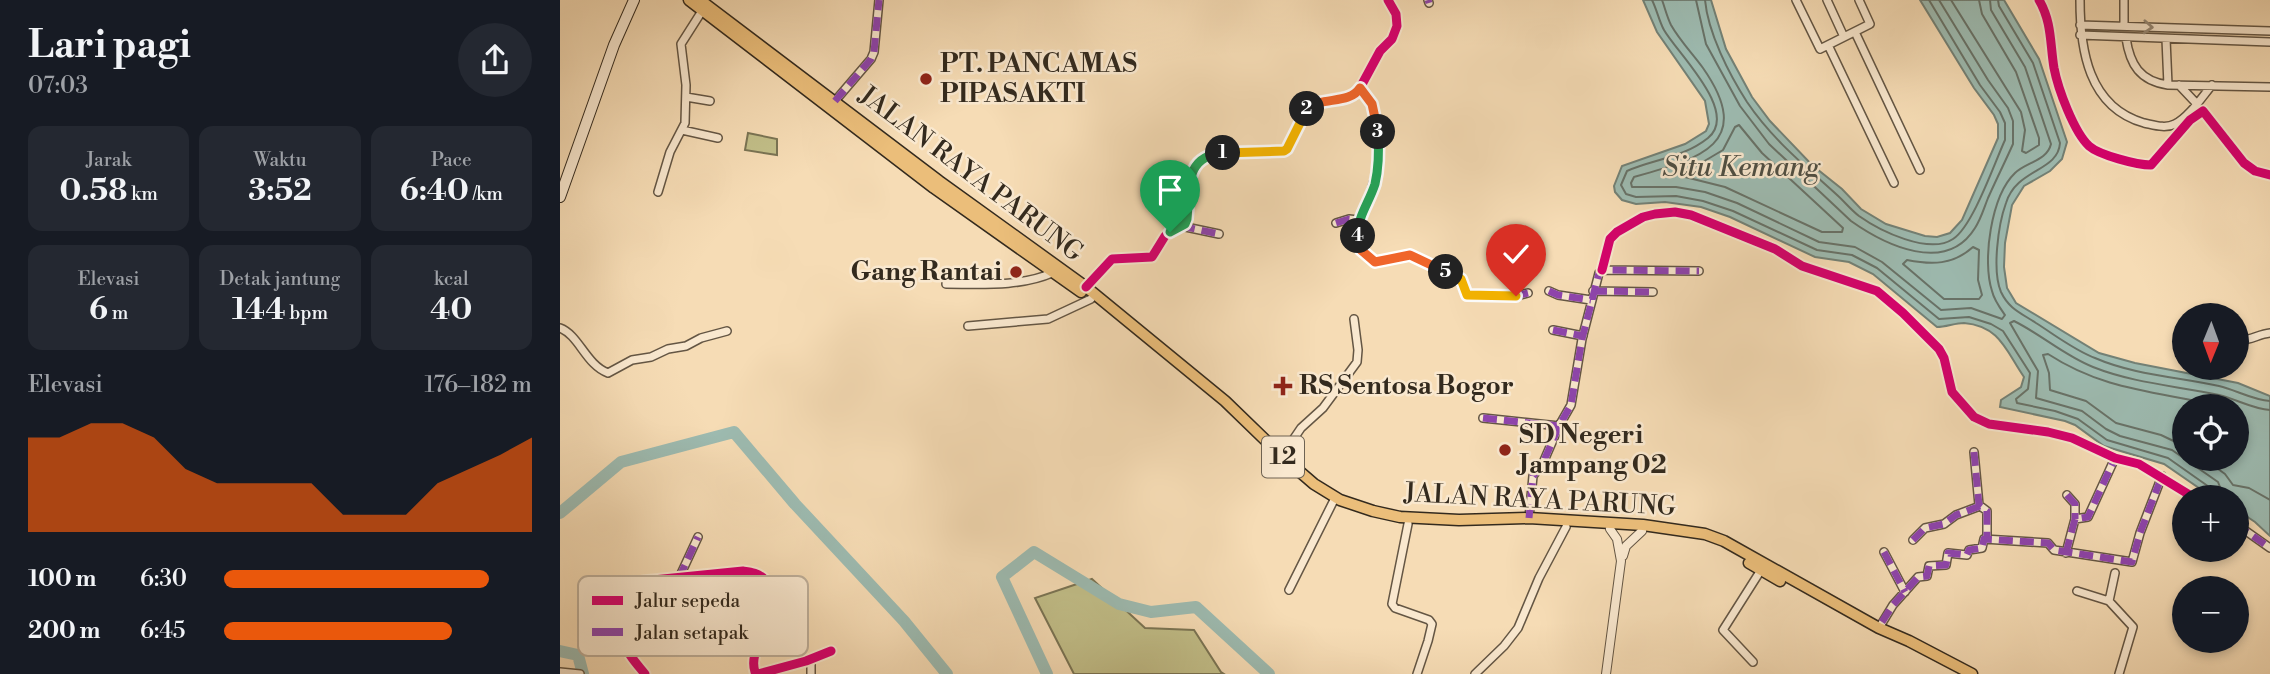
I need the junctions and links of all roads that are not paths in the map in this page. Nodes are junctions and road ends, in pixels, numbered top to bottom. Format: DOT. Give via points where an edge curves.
graph roads {
  1 [pos="634,0"];
  2 [pos="689,0"];
  3 [pos="878,0"];
  4 [pos="1388,0"];
  5 [pos="1796,0"];
  6 [pos="1827,0"];
  7 [pos="1859,0"];
  8 [pos="2039,0"];
  9 [pos="2080,0"];
  10 [pos="2124,0"];
  11 [pos="701,5"];
  12 [pos="2080,25"];
  13 [pos="2124,26"];
  14 [pos="2270,31"];
  15 [pos="1854,32"];
  16 [pos="2080,35"];
  17 [pos="1844,37"];
  18 [pos="2126,38"];
  19 [pos="2166,39"];
  20 [pos="2270,42"];
  21 [pos="1828,45"];
  22 [pos="2168,85"];
  23 [pos="2179,85"];
  24 [pos="2212,85"];
  25 [pos="2270,87"];
  26 [pos="1360,88"];
  27 [pos="686,97"];
  28 [pos="709,101"];
  29 [pos="835,101"];
  30 [pos="2196,103"];
  31 [pos="682,130"];
  32 [pos="718,138"];
  33 [pos="1920,170"];
  34 [pos="2270,175"];
  35 [pos="1894,183"];
  36 [pos="658,192"];
  37 [pos="560,197"];
  38 [pos="1357,220"];
  39 [pos="1336,223"];
  40 [pos="1181,226"];
  41 [pos="1219,234"];
  42 [pos="1602,270"];
  43 [pos="1699,271"];
  44 [pos="1052,273"];
  45 [pos="946,284"];
  46 [pos="1086,287"];
  47 [pos="1549,291"];
  48 [pos="1528,292"];
  49 [pos="1653,292"];
  50 [pos="1592,295"];
  51 [pos="1091,299"];
  52 [pos="1354,319"];
  53 [pos="968,326"];
  54 [pos="560,328"];
  55 [pos="1553,330"];
  56 [pos="727,331"];
  57 [pos="2270,333"];
  58 [pos="1583,336"];
  59 [pos="2249,339"];
  60 [pos="1483,418"];
  61 [pos="1244,424"];
  62 [pos="1559,426"];
  63 [pos="1974,452"];
  64 [pos="1282,456"];
  65 [pos="2115,458"];
  66 [pos="2162,476"];
  67 [pos="2175,485"];
  68 [pos="2067,495"];
  69 [pos="1334,502"];
  70 [pos="1980,506"];
  71 [pos="1529,518"];
  72 [pos="2075,519"];
  73 [pos="1408,524"];
  74 [pos="1566,527"];
  75 [pos="1610,530"];
  76 [pos="1642,531"];
  77 [pos="2249,533"];
  78 [pos="698,537"];
  79 [pos="1987,539"];
  80 [pos="1913,540"];
  81 [pos="2270,548"];
  82 [pos="1884,552"];
  83 [pos="2066,553"];
  84 [pos="1621,561"];
  85 [pos="1761,570"];
  86 [pos="2115,573"];
  87 [pos="680,576"];
  88 [pos="697,576"];
  89 [pos="760,576"];
  90 [pos="1289,590"];
  91 [pos="2077,591"];
  92 [pos="1905,592"];
  93 [pos="2109,601"];
  94 [pos="1879,628"];
  95 [pos="831,651"];
  96 [pos="631,656"];
  97 [pos="753,656"];
  98 [pos="811,659"];
  99 [pos="1753,662"];
  100 [pos="560,672"];
  101 [pos="580,674"];
  102 [pos="645,674"];
  103 [pos="811,674"];
  104 [pos="1416,674"];
  105 [pos="1475,674"];
  106 [pos="1606,674"];
  107 [pos="1960,674"];
  108 [pos="1972,674"];
  109 [pos="2119,674"];
  1 -- 37 [label="main road"];
  2 -- 11 [label="highway, JALAN RAYA PARUNG / 12"];
  3 -- 29 [label="street" via="874,52"];
  4 -- 26 [label="street" via="1397,26"];
  5 -- 21 [label="street" via="1820,49"];
  6 -- 17 [label="street"];
  7 -- 15 [label="street" via="1870,24"];
  8 -- 34 [label="street" via="2050,29 2053,65 2063,98 2092,149 2151,165 2203,111 2244,163"];
  9 -- 12 [label="street"];
  10 -- 13 [label="street"];
  11 -- 27 [label="street" via="681,44"];
  11 -- 29 [label="highway, JALAN RAYA PARUNG / 12"];
  11 -- 44 [label="highway, JALAN RAYA PARUNG / 12" via="934,188"];
  12 -- 13 [label="street"];
  12 -- 16 [label="street"];
  13 -- 14 [label="street, one-way"];
  15 -- 17 [label="street"];
  15 -- 33 [label="street"];
  16 -- 18 [label="street"];
  16 -- 30 [label="street" via="2093,82 2126,116 2164,127 2178,122"];
  17 -- 21 [label="street"];
  18 -- 19 [label="street"];
  18 -- 22 [label="street" via="2130,59 2140,75"];
  19 -- 20 [label="street"];
  19 -- 22 [label="street"];
  21 -- 35 [label="street"];
  22 -- 23 [label="street"];
  23 -- 24 [label="street"];
  23 -- 30 [label="street"];
  24 -- 25 [label="street"];
  24 -- 30 [label="street"];
  26 -- 38 [label="street" via="1377,120 1378,167 1366,209"];
  26 -- 40 [label="street" via="1352,96 1308,108 1284,151 1218,153 1199,160 1193,169 1187,219"];
  27 -- 28 [label="street"];
  27 -- 31 [label="street"];
  29 -- 46 [label="highway, JALAN RAYA PARUNG / 12"];
  31 -- 32 [label="street"];
  31 -- 36 [label="street"];
  38 -- 39 [label="street"];
  38 -- 48 [label="street" via="1358,245 1375,262 1410,255 1458,277 1470,295 1512,297"];
  40 -- 41 [label="street"];
  40 -- 46 [label="street" via="1165,236 1152,257 1112,259"];
  42 -- 43 [label="street"];
  42 -- 50 [label="street"];
  42 -- 65 [label="street" via="1616,232 1655,214 1691,215 1779,251 1802,266 1877,291 1939,349 1952,392 1974,417 1989,424 2064,435"];
  44 -- 45 [label="street" via="1002,284"];
  44 -- 51 [label="highway, JALAN RAYA PARUNG / 12"];
  46 -- 61 [label="highway, JALAN RAYA PARUNG / 12" via="1225,401"];
  47 -- 50 [label="street"];
  49 -- 50 [label="street"];
  50 -- 58 [label="street"];
  51 -- 53 [label="street" via="1048,318"];
  51 -- 61 [label="highway, JALAN RAYA PARUNG / 12"];
  52 -- 64 [label="street" via="1357,362"];
  54 -- 56 [label="street" via="606,373 636,358"];
  55 -- 58 [label="street"];
  57 -- 59 [label="street"];
  58 -- 62 [label="street" via="1572,405"];
  60 -- 62 [label="street"];
  61 -- 64 [label="highway, JALAN RAYA PARUNG / 12"];
  61 -- 69 [label="highway, JALAN RAYA PARUNG / 12" via="1311,489"];
  62 -- 71 [label="street" via="1533,476"];
  63 -- 70 [label="street"];
  64 -- 71 [label="highway, JALAN RAYA PARUNG / 12" via="1314,484 1373,511 1426,520"];
  65 -- 66 [label="street"];
  65 -- 72 [label="street" via="2088,517"];
  66 -- 67 [label="street"];
  66 -- 83 [label="street" via="2132,562"];
  68 -- 72 [label="street" via="2075,504"];
  69 -- 73 [label="highway, JALAN RAYA PARUNG / 12" via="1372,517"];
  69 -- 90 [label="street"];
  70 -- 79 [label="street" via="1987,512"];
  70 -- 80 [label="street" via="1925,528"];
  71 -- 94 [label="highway, JALAN RAYA PARUNG / 12" via="1705,534"];
  72 -- 83 [label="street"];
  73 -- 74 [label="highway, JALAN RAYA PARUNG / 12"];
  73 -- 104 [label="street" via="1392,604 1432,624"];
  74 -- 75 [label="highway, JALAN RAYA PARUNG / 12"];
  74 -- 105 [label="street" via="1518,628"];
  75 -- 76 [label="highway, JALAN RAYA PARUNG / 12"];
  75 -- 84 [label="street" via="1620,547"];
  76 -- 84 [label="street" via="1626,546"];
  76 -- 85 [label="highway, JALAN RAYA PARUNG / 12" via="1702,538"];
  77 -- 81 [label="street"];
  78 -- 87 [label="street"];
  79 -- 83 [label="street" via="2048,543"];
  79 -- 92 [label="street" via="1982,548 1969,550 1967,555 1947,554 1946,565 1929,566 1927,576 1918,577"];
  82 -- 92 [label="street"];
  84 -- 106 [label="street"];
  85 -- 99 [label="street" via="1723,631"];
  85 -- 107 [label="highway, JALAN RAYA PARUNG / 12"];
  86 -- 93 [label="street"];
  88 -- 89 [label="street" via="743,571"];
  91 -- 93 [label="street"];
  92 -- 94 [label="street"];
  93 -- 109 [label="street" via="2133,627"];
  94 -- 108 [label="highway, JALAN RAYA PARUNG / 12"];
  95 -- 98 [label="street"];
  96 -- 102 [label="street"];
  97 -- 98 [label="street" via="758,674"];
  98 -- 103 [label="street"];
  100 -- 101 [label="street"];
}
